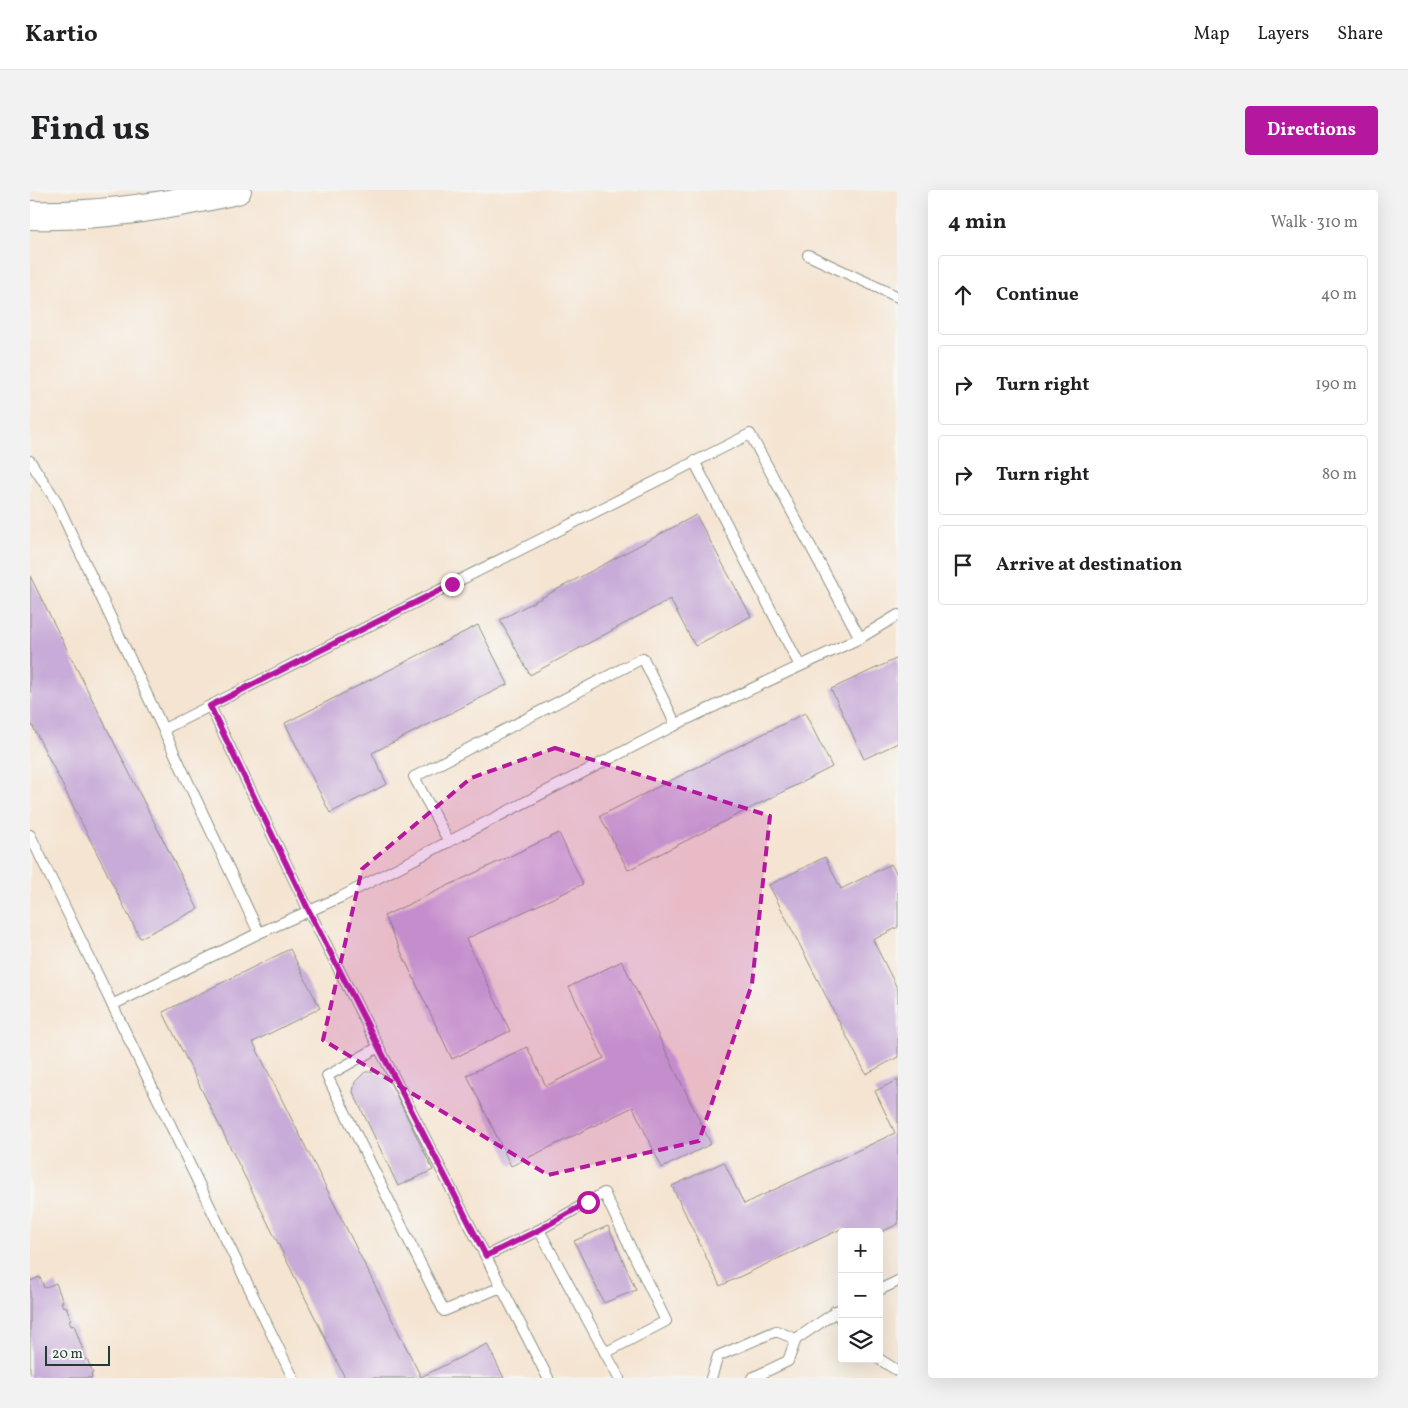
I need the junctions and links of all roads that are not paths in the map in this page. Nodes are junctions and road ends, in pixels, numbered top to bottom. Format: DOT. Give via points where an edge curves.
graph roads {
  1 [pos="237,190"];
  2 [pos="30,215"];
  3 [pos="808,255"];
  4 [pos="898,297"];
  5 [pos="30,461"];
  6 [pos="694,462"];
  7 [pos="898,615"];
  8 [pos="860,638"];
  9 [pos="800,666"];
  10 [pos="210,706"];
  11 [pos="676,725"];
  12 [pos="164,730"];
  13 [pos="30,835"];
  14 [pos="449,842"];
  15 [pos="309,911"];
  16 [pos="259,933"];
  17 [pos="112,1004"];
  18 [pos="379,1047"];
  19 [pos="539,1230"];
  20 [pos="486,1256"];
  21 [pos="898,1281"];
  22 [pos="502,1287"];
  23 [pos="883,1288"];
  24 [pos="838,1314"];
  25 [pos="796,1339"];
  26 [pos="605,1353"];
  27 [pos="883,1362"];
  28 [pos="898,1371"];
  29 [pos="293,1378"];
  30 [pos="548,1378"];
  31 [pos="619,1378"];
  32 [pos="711,1378"];
  33 [pos="752,1378"];
  1 -- 2 [label="highway" via="174,204 81,214"];
  3 -- 4 [label="lane"];
  5 -- 12 [label="lane" via="55,499"];
  6 -- 8 [label="lane" via="750,434"];
  6 -- 9 [label="lane"];
  6 -- 10 [label="lane"];
  7 -- 8 [label="lane"];
  8 -- 9 [label="lane"];
  9 -- 11 [label="lane"];
  10 -- 12 [label="lane"];
  10 -- 15 [label="lane"];
  11 -- 14 [label="lane"];
  11 -- 14 [label="lane" via="643,658 414,777"];
  12 -- 16 [label="lane"];
  13 -- 17 [label="lane"];
  14 -- 15 [label="lane"];
  15 -- 16 [label="lane"];
  15 -- 18 [label="lane"];
  16 -- 17 [label="lane"];
  17 -- 29 [label="lane"];
  18 -- 20 [label="lane"];
  18 -- 22 [label="lane" via="327,1076 444,1311"];
  19 -- 20 [label="lane"];
  19 -- 26 [label="lane"];
  19 -- 26 [label="lane" via="604,1193 666,1321"];
  20 -- 22 [label="lane"];
  21 -- 23 [label="lane"];
  22 -- 30 [label="lane"];
  24 -- 25 [label="lane"];
  25 -- 32 [label="lane" via="776,1331 746,1343 718,1356"];
  25 -- 33 [label="lane" via="788,1361"];
  26 -- 31 [label="lane"];
  27 -- 28 [label="lane"];
}
